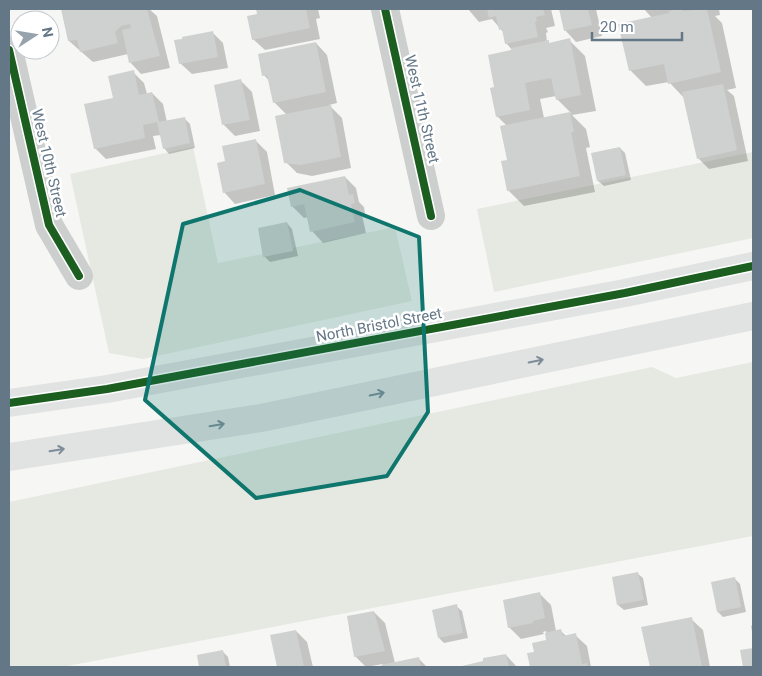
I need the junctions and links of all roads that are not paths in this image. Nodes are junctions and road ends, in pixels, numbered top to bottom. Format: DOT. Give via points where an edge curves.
graph roads {
  1 [pos="386,9"];
  2 [pos="9,50"];
  3 [pos="431,216"];
  4 [pos="753,266"];
  5 [pos="79,276"];
  6 [pos="753,316"];
  7 [pos="9,403"];
  8 [pos="9,458"];
  1 -- 3 [label="street, West 11th Street"];
  2 -- 5 [label="street, West 10th Street" via="49,225"];
  4 -- 7 [label="main road, North Bristol Street" via="107,390"];
  8 -- 6 [label="main road, one-way" via="261,418"];
}
